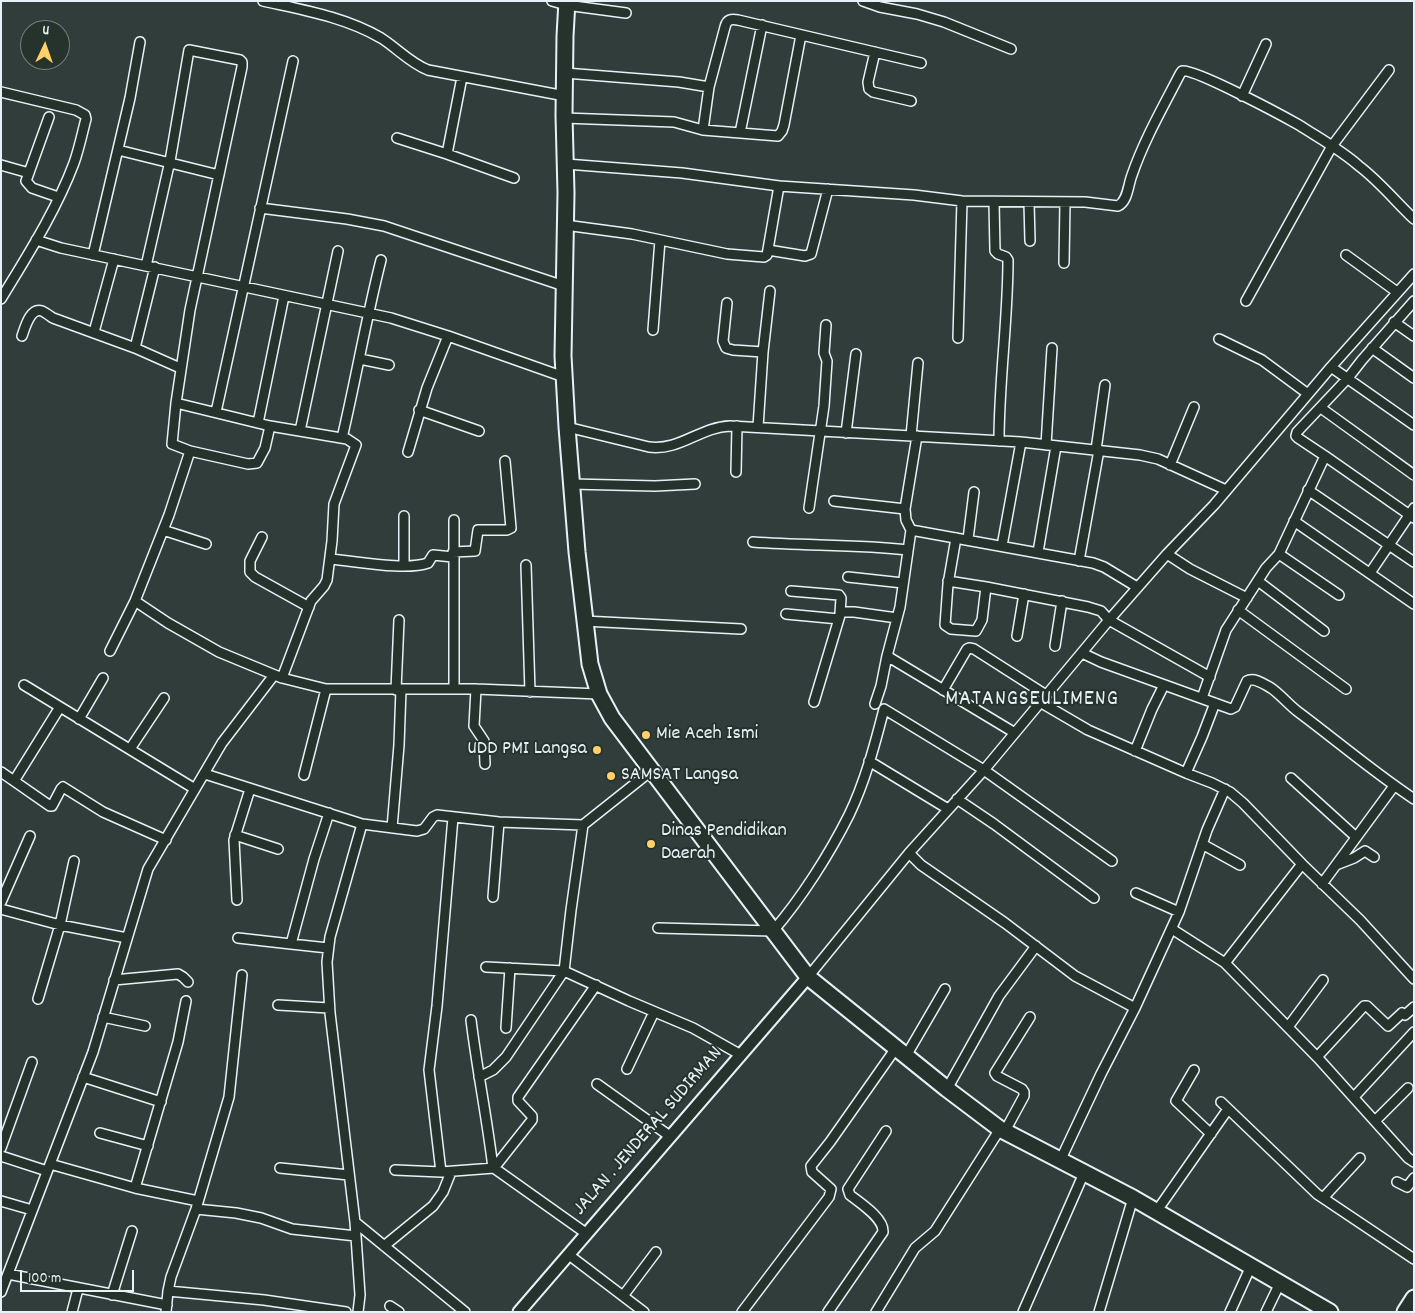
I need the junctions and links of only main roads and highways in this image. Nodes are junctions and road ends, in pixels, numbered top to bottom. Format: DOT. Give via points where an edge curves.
graph roads {
  1 [pos="562,2"];
  2 [pos="1414,1298"];
  3 [pos="1330,1312"];
  4 [pos="1405,1312"];
  1 -- 3 [label="highway" via="567,428 590,664 598,694 612,718 808,977 1002,1130 1133,1198"];
  2 -- 4 [label="highway"];
}
